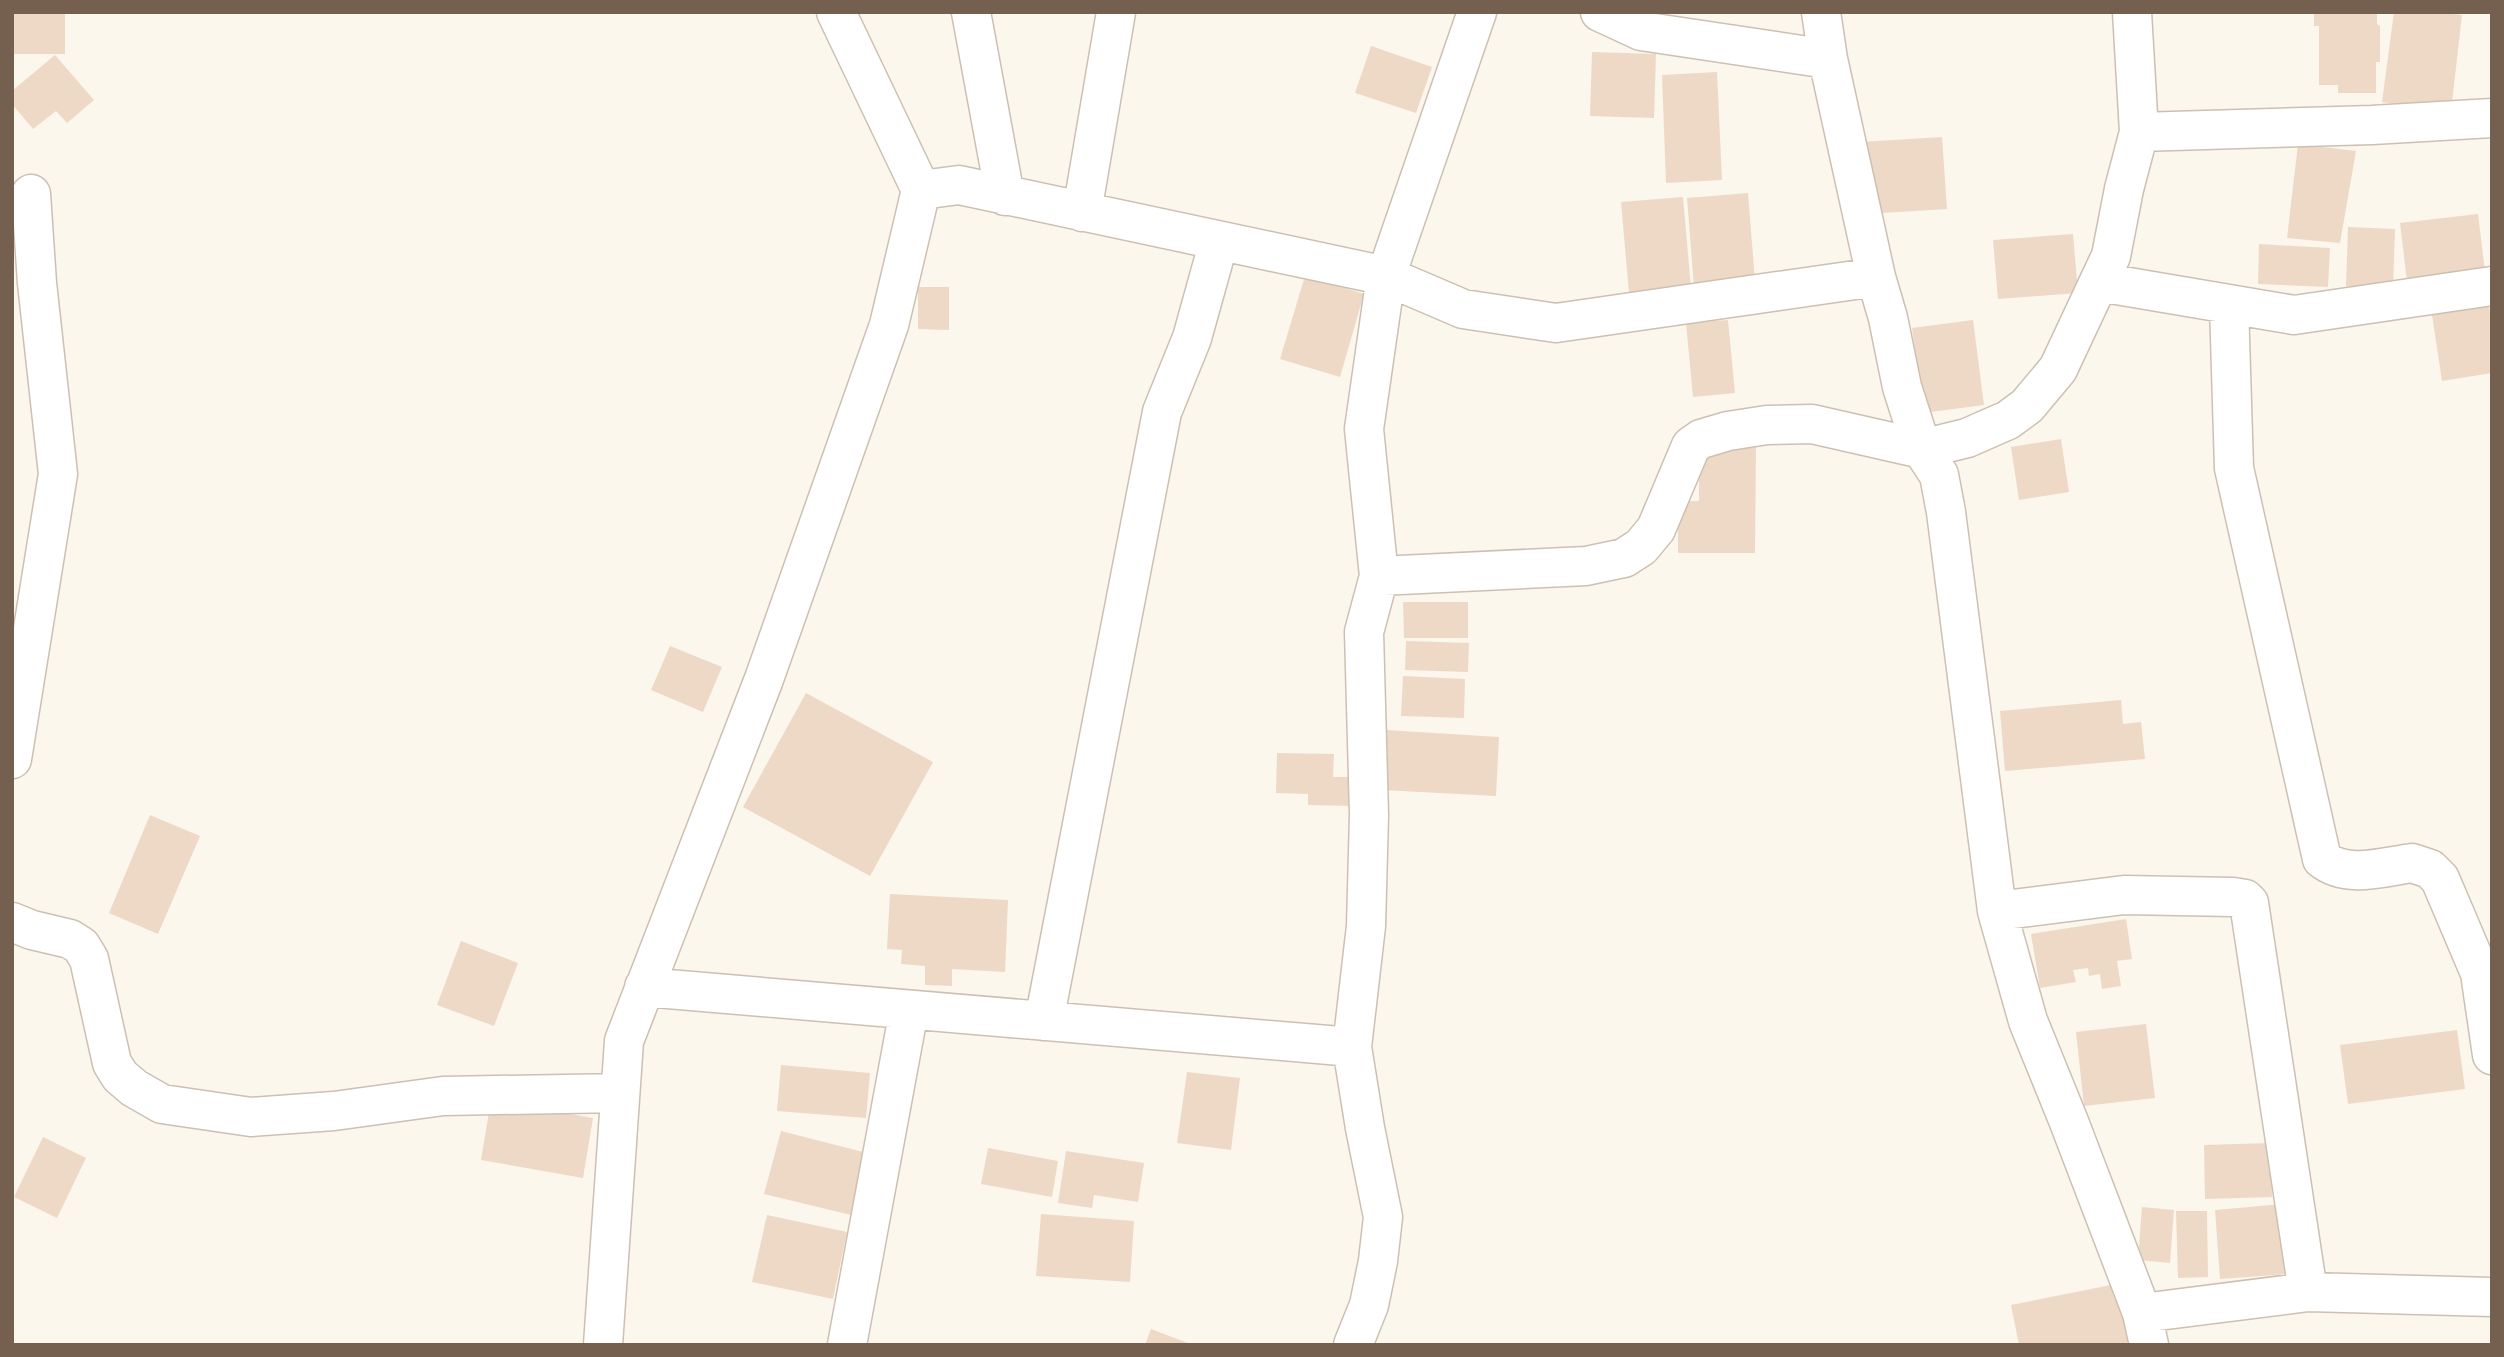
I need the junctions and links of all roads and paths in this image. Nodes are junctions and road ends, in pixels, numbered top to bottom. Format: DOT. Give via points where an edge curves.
graph roads {
  1 [pos="836,12"];
  2 [pos="971,12"];
  3 [pos="1116,12"];
  4 [pos="1477,12"];
  5 [pos="1600,12"];
  6 [pos="1821,12"];
  7 [pos="2132,12"];
  8 [pos="1828,59"];
  9 [pos="2492,118"];
  10 [pos="2140,131"];
  11 [pos="921,190"];
  12 [pos="31,194"];
  13 [pos="1004,196"];
  14 [pos="1082,212"];
  15 [pos="1219,241"];
  16 [pos="1386,276"];
  17 [pos="1876,277"];
  18 [pos="2099,282"];
  19 [pos="2492,286"];
  20 [pos="2229,304"];
  21 [pos="1922,449"];
  22 [pos="1379,576"];
  23 [pos="12,759"];
  24 [pos="1997,911"];
  25 [pos="12,922"];
  26 [pos="644,987"];
  27 [pos="909,1010"];
  28 [pos="1044,1021"];
  29 [pos="1352,1047"];
  30 [pos="2492,1055"];
  31 [pos="620,1093"];
  32 [pos="2308,1292"];
  33 [pos="2492,1297"];
  34 [pos="2146,1329"];
  35 [pos="603,1345"];
  36 [pos="847,1345"];
  37 [pos="1353,1345"];
  1 -- 11 [label="street"];
  2 -- 13 [label="street"];
  3 -- 14 [label="street"];
  4 -- 16 [label="street"];
  5 -- 8 [label="street" via="1641,31"];
  6 -- 8 [label="street"];
  7 -- 10 [label="street"];
  8 -- 17 [label="street"];
  9 -- 10 [label="street"];
  10 -- 18 [label="street" via="2111,256"];
  11 -- 13 [label="street" via="959,185"];
  11 -- 26 [label="street" via="884,338 764,679"];
  12 -- 23 [label="street" via="58,474"];
  13 -- 14 [label="street"];
  14 -- 15 [label="street"];
  15 -- 16 [label="street"];
  15 -- 28 [label="street" via="1192,338 1162,412"];
  16 -- 17 [label="street" via="1463,309 1556,323"];
  16 -- 22 [label="street" via="1364,429"];
  17 -- 21 [label="street"];
  18 -- 20 [label="street"];
  18 -- 21 [label="street" via="2057,369 2027,406 1967,438"];
  19 -- 20 [label="street" via="2294,315"];
  20 -- 30 [label="street" via="2234,468 2322,859 2353,871 2412,863 2440,879 2480,973"];
  21 -- 22 [label="street" via="1812,424 1728,432 1690,446 1657,529 1624,558 1586,566"];
  21 -- 24 [label="street" via="1939,475 1946,512"];
  22 -- 29 [label="street" via="1364,632 1369,815 1366,926"];
  24 -- 32 [label="street" via="2123,895 2233,897 2249,903"];
  24 -- 34 [label="street" via="2028,1021"];
  25 -- 31 [label="street" via="81,946 89,959 112,1063 134,1088 162,1104 251,1117 443,1096"];
  26 -- 27 [label="street"];
  26 -- 31 [label="street" via="624,1041"];
  27 -- 28 [label="street"];
  27 -- 36 [label="street"];
  28 -- 29 [label="street"];
  29 -- 37 [label="street" via="1383,1217 1369,1306"];
  31 -- 35 [label="street"];
  32 -- 33 [label="street"];
  32 -- 34 [label="street"];
}
